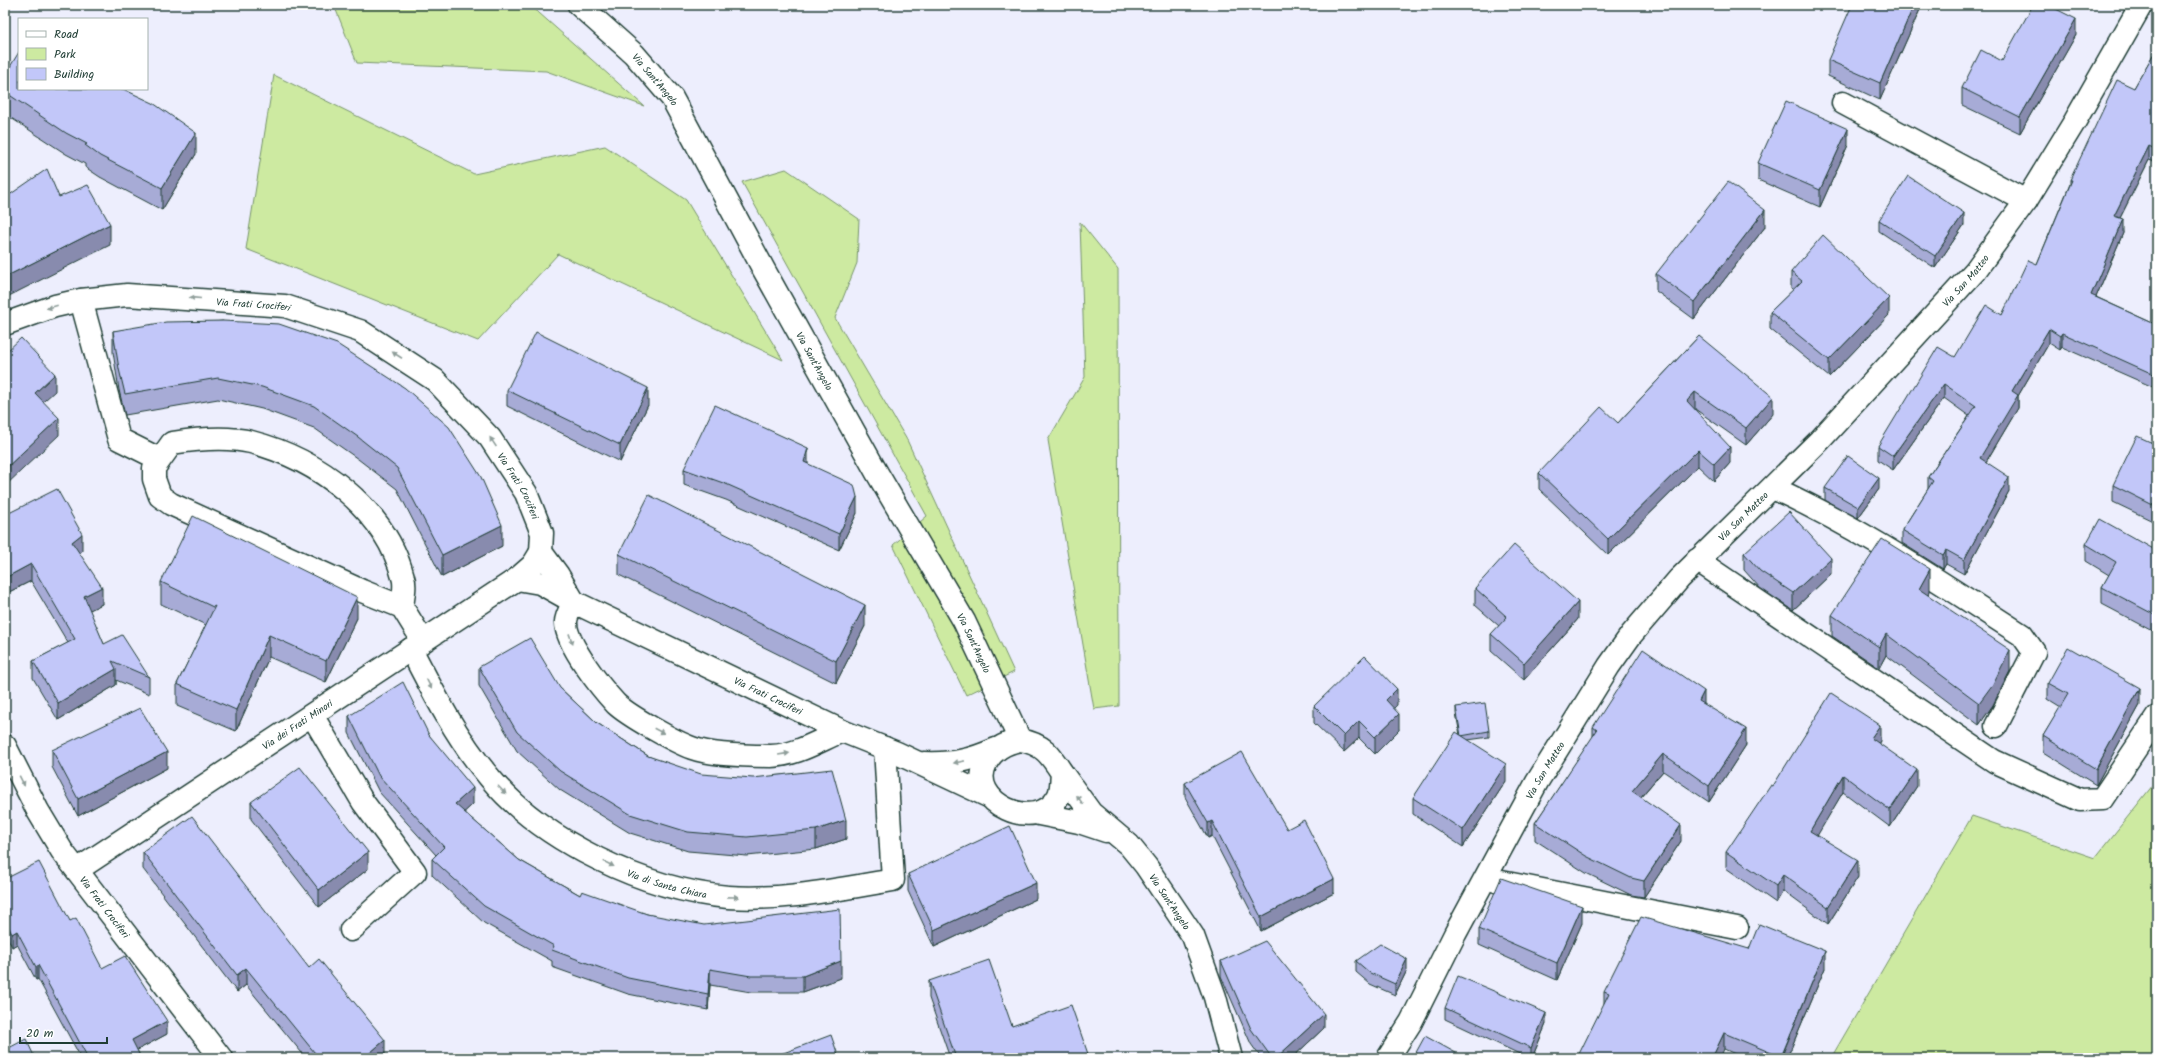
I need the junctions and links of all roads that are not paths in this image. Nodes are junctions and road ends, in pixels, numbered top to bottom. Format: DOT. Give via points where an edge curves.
graph roads {
  1 [pos="579,5"];
  2 [pos="2141,5"];
  3 [pos="1843,103"];
  4 [pos="2026,201"];
  5 [pos="81,300"];
  6 [pos="5,324"];
  7 [pos="159,459"];
  8 [pos="1773,488"];
  9 [pos="541,552"];
  10 [pos="1697,560"];
  11 [pos="517,579"];
  12 [pos="574,602"];
  13 [pos="402,607"];
  14 [pos="417,645"];
  15 [pos="312,715"];
  16 [pos="2157,717"];
  17 [pos="1996,726"];
  18 [pos="842,731"];
  19 [pos="1020,740"];
  20 [pos="5,746"];
  21 [pos="884,748"];
  22 [pos="996,749"];
  23 [pos="917,763"];
  24 [pos="1062,773"];
  25 [pos="988,796"];
  26 [pos="1040,814"];
  27 [pos="1129,845"];
  28 [pos="77,870"];
  29 [pos="1485,879"];
  30 [pos="1737,928"];
  31 [pos="351,930"];
  32 [pos="221,1058"];
  33 [pos="1231,1058"];
  34 [pos="1388,1058"];
  1 -- 19 [label="street, Via Sant'Angelo" via="634,54 672,98 877,473 964,621"];
  2 -- 4 [label="street, Via San Matteo" via="2076,122"];
  3 -- 4 [label="street"];
  4 -- 8 [label="street, Via San Matteo" via="1997,243 1950,300"];
  5 -- 6 [label="street, Via Frati Crociferi, one-way" via="42,310"];
  5 -- 7 [label="street" via="119,439"];
  9 -- 5 [label="street, Via Frati Crociferi, one-way" via="542,533 526,494 490,438 435,380 360,331 285,306 127,295"];
  7 -- 13 [label="street" via="154,468 154,479 160,496 171,504"];
  7 -- 13 [label="street" via="172,443 202,439 250,442 298,459 337,483 364,509 390,543 404,578"];
  8 -- 10 [label="street, Via San Matteo"];
  8 -- 17 [label="street" via="1815,507 1877,541 2022,635 2034,652"];
  9 -- 11 [label="street, Via dei Frati Minori" via="533,565"];
  9 -- 12 [label="street"];
  10 -- 16 [label="street" via="1994,761 2080,800 2102,799"];
  10 -- 29 [label="street, Via San Matteo" via="1658,602 1609,666 1558,746"];
  11 -- 12 [label="street, Via Frati Crociferi" via="540,583"];
  11 -- 14 [label="street, Via dei Frati Minori"];
  12 -- 18 [label="street, Via Frati Crociferi"];
  12 -- 18 [label="street, one-way" via="566,622 571,640 581,659 617,705 652,728 693,748 728,754 772,756 801,751"];
  13 -- 14 [label="street"];
  14 -- 15 [label="street, Via dei Frati Minori"];
  14 -- 21 [label="street, Via di Santa Chiara, one-way" via="439,705 490,778 518,806 548,829 588,853 624,872 671,888 728,897 773,897 825,892 893,880"];
  15 -- 28 [label="street, Via dei Frati Minori"];
  15 -- 31 [label="street" via="363,802 415,872"];
  18 -- 21 [label="street, Via Frati Crociferi"];
  19 -- 22 [label="street"];
  19 -- 24 [label="street, Via Sant'Angelo" via="1033,742 1044,749"];
  20 -- 28 [label="street, Via Frati Crociferi, one-way" via="38,811 62,851"];
  21 -- 23 [label="street, Via Frati Crociferi"];
  22 -- 23 [label="street, one-way" via="958,763"];
  22 -- 25 [label="street" via="984,767 982,777"];
  23 -- 25 [label="street, Via Frati Crociferi"];
  24 -- 26 [label="street" via="1058,796 1048,810"];
  27 -- 24 [label="street, Via Sant'Angelo, one-way" via="1091,814"];
  25 -- 26 [label="street" via="1013,812"];
  26 -- 27 [label="street" via="1090,825"];
  27 -- 33 [label="street, Via Sant'Angelo" via="1193,936 1215,997"];
  28 -- 32 [label="street, Via Frati Crociferi"];
  29 -- 30 [label="street"];
  29 -- 34 [label="street, Via San Matteo" via="1411,1022"];
}
